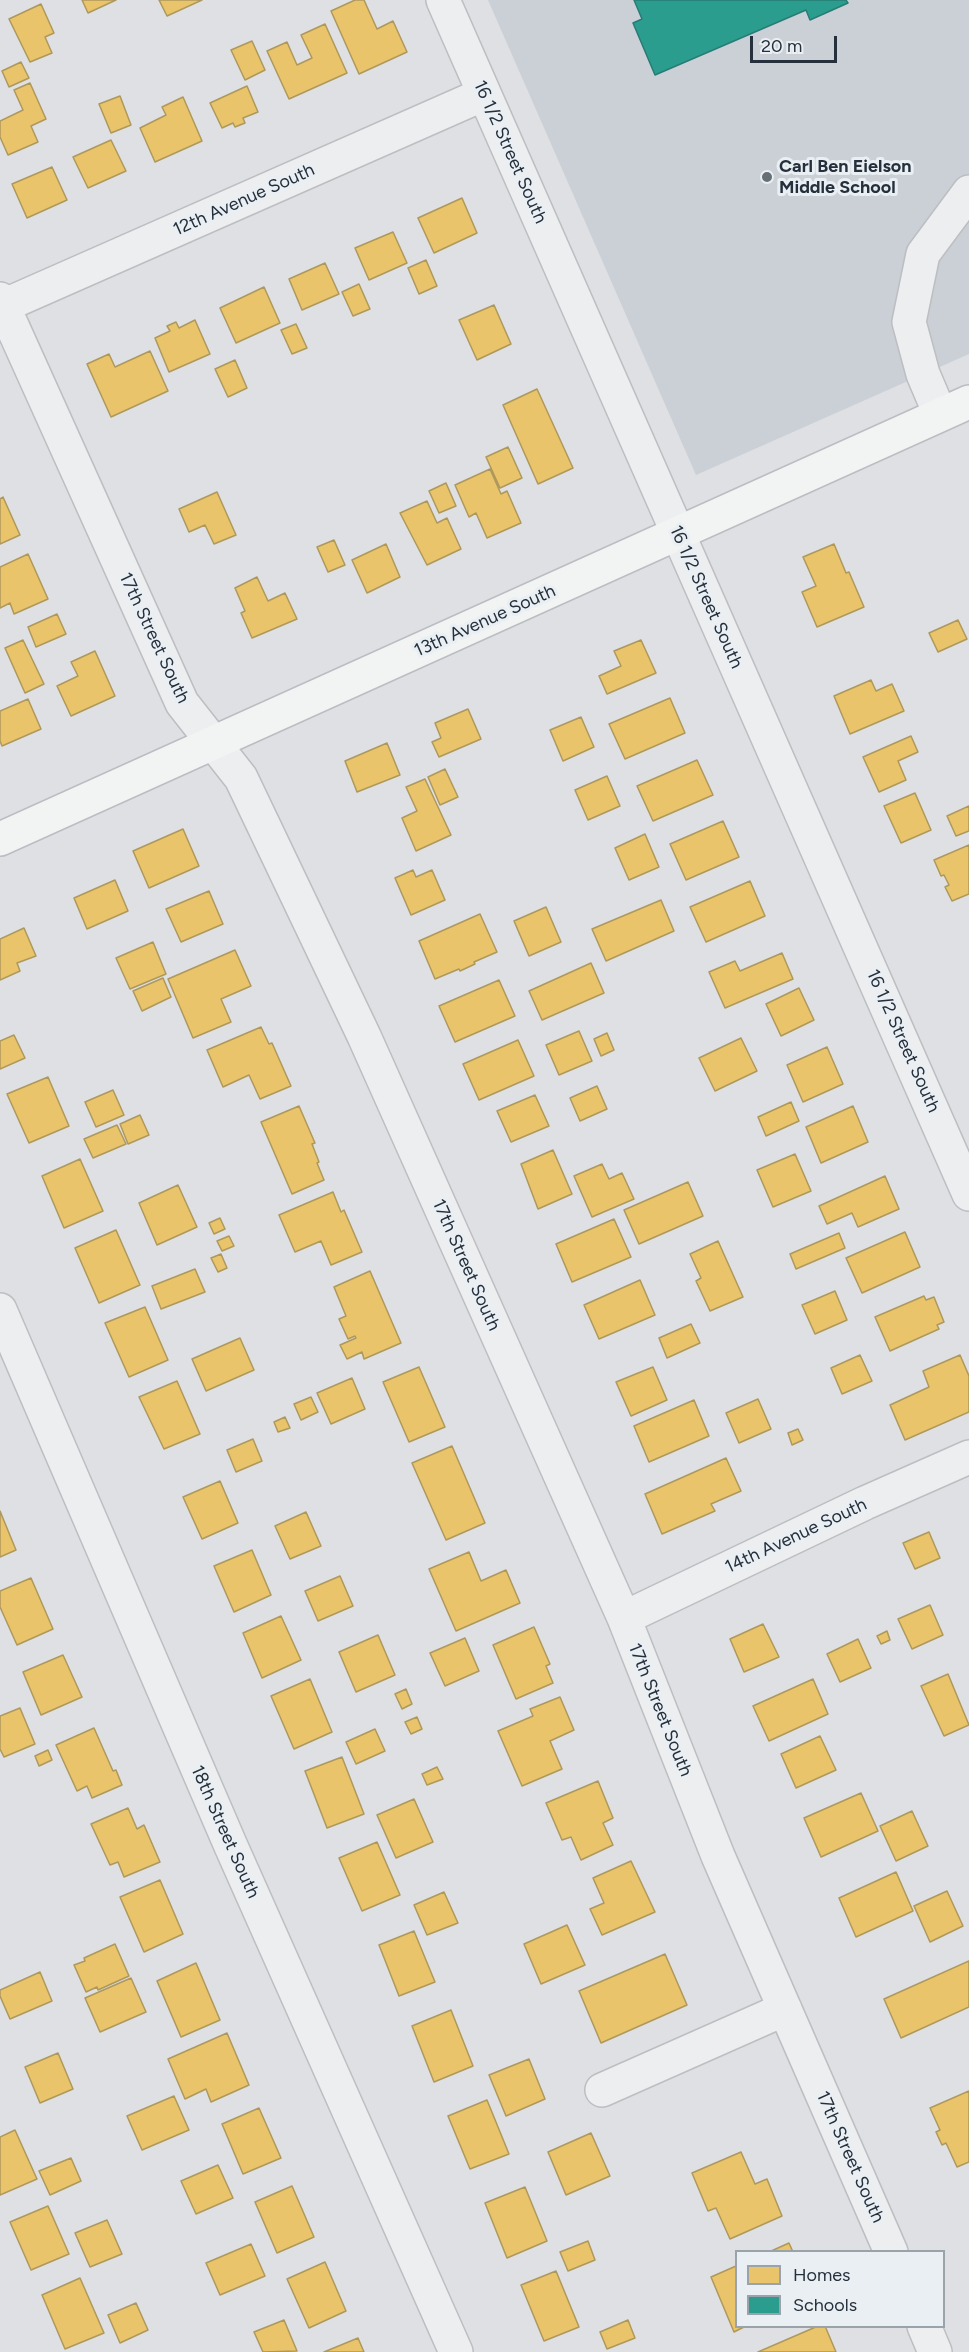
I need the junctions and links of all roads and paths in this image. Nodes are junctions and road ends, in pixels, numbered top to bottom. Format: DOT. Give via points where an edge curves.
graph roads {
  1 [pos="443,0"];
  2 [pos="484,94"];
  3 [pos="969,192"];
  4 [pos="2,303"];
  5 [pos="955,408"];
  6 [pos="678,534"];
  7 [pos="213,743"];
  8 [pos="0,839"];
  9 [pos="969,1194"];
  10 [pos="3,1326"];
  11 [pos="969,1457"];
  12 [pos="624,1618"];
  13 [pos="785,2009"];
  14 [pos="602,2090"];
  15 [pos="890,2250"];
  16 [pos="925,2328"];
  17 [pos="456,2352"];
  18 [pos="935,2352"];
  1 -- 2 [label="street, 16 1/2 Street South"];
  2 -- 4 [label="street, 12th Avenue South"];
  2 -- 6 [label="street, 16 1/2 Street South"];
  3 -- 5 [label="street" via="923,254 909,322 923,374"];
  4 -- 7 [label="street, 17th Street South" via="182,703"];
  5 -- 6 [label="main road, 13th Avenue South"];
  6 -- 7 [label="main road, 13th Avenue South"];
  6 -- 9 [label="street, 16 1/2 Street South"];
  7 -- 8 [label="main road, 13th Avenue South"];
  7 -- 12 [label="street, 17th Street South" via="241,778 364,1036"];
  10 -- 17 [label="street, 18th Street South"];
  11 -- 12 [label="street, 14th Avenue South"];
  12 -- 13 [label="street, 17th Street South" via="718,1856"];
  13 -- 14 [label="street"];
  13 -- 15 [label="street, 17th Street South"];
  16 -- 18 [label="street"];
}
